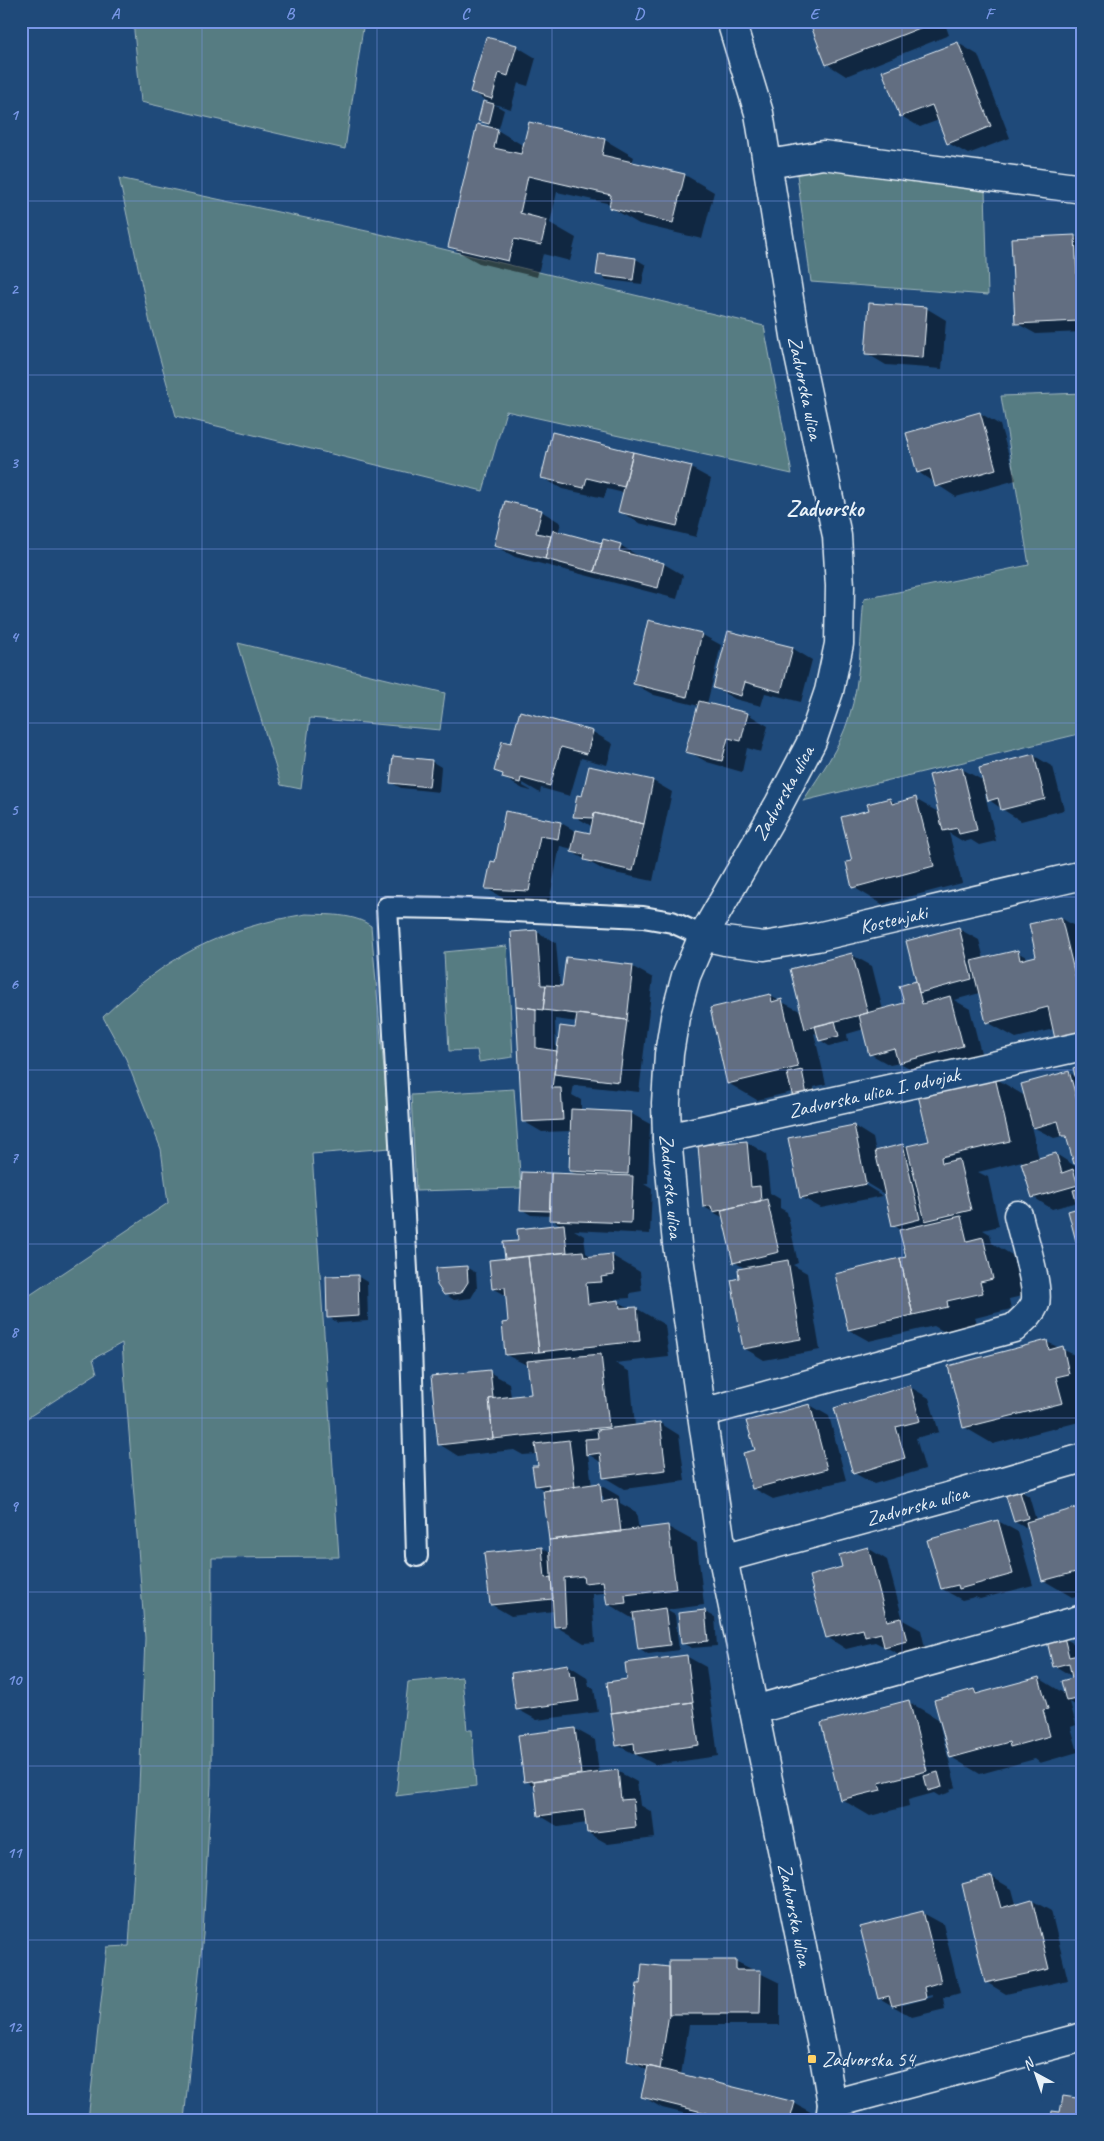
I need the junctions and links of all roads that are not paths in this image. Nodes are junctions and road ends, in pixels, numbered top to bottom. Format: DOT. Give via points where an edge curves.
graph roads {
  1 [pos="731,21"];
  2 [pos="768,164"];
  3 [pos="1083,189"];
  4 [pos="1083,875"];
  5 [pos="703,936"];
  6 [pos="1083,1046"];
  7 [pos="667,1138"];
  8 [pos="1018,1215"];
  9 [pos="702,1413"];
  10 [pos="1083,1458"];
  11 [pos="417,1556"];
  12 [pos="723,1558"];
  13 [pos="1083,1619"];
  14 [pos="754,1710"];
  15 [pos="1083,2037"];
  16 [pos="831,2112"];
  1 -- 2 [label="street, Zadvorska ulica" via="759,113"];
  2 -- 3 [label="street" via="823,155"];
  2 -- 5 [label="street, Zadvorska ulica" via="798,352 837,536 839,644 829,691 812,741"];
  4 -- 5 [label="street, Kostenjaki" via="817,937 764,946"];
  5 -- 7 [label="street, Zadvorska ulica" via="686,976 675,1017 666,1103"];
  5 -- 11 [label="lane" via="672,922 643,917 386,907 411,1343"];
  6 -- 7 [label="street, Zadvorska ulica I. odvojak"];
  7 -- 9 [label="street, Zadvorska ulica" via="677,1244"];
  8 -- 9 [label="street" via="1035,1286 1035,1304 1014,1328"];
  9 -- 12 [label="street, Zadvorska ulica"];
  10 -- 12 [label="street, Zadvorska ulica"];
  12 -- 14 [label="street, Zadvorska ulica"];
  13 -- 14 [label="street"];
  14 -- 16 [label="street, Zadvorska ulica"];
  15 -- 16 [label="street"];
}
